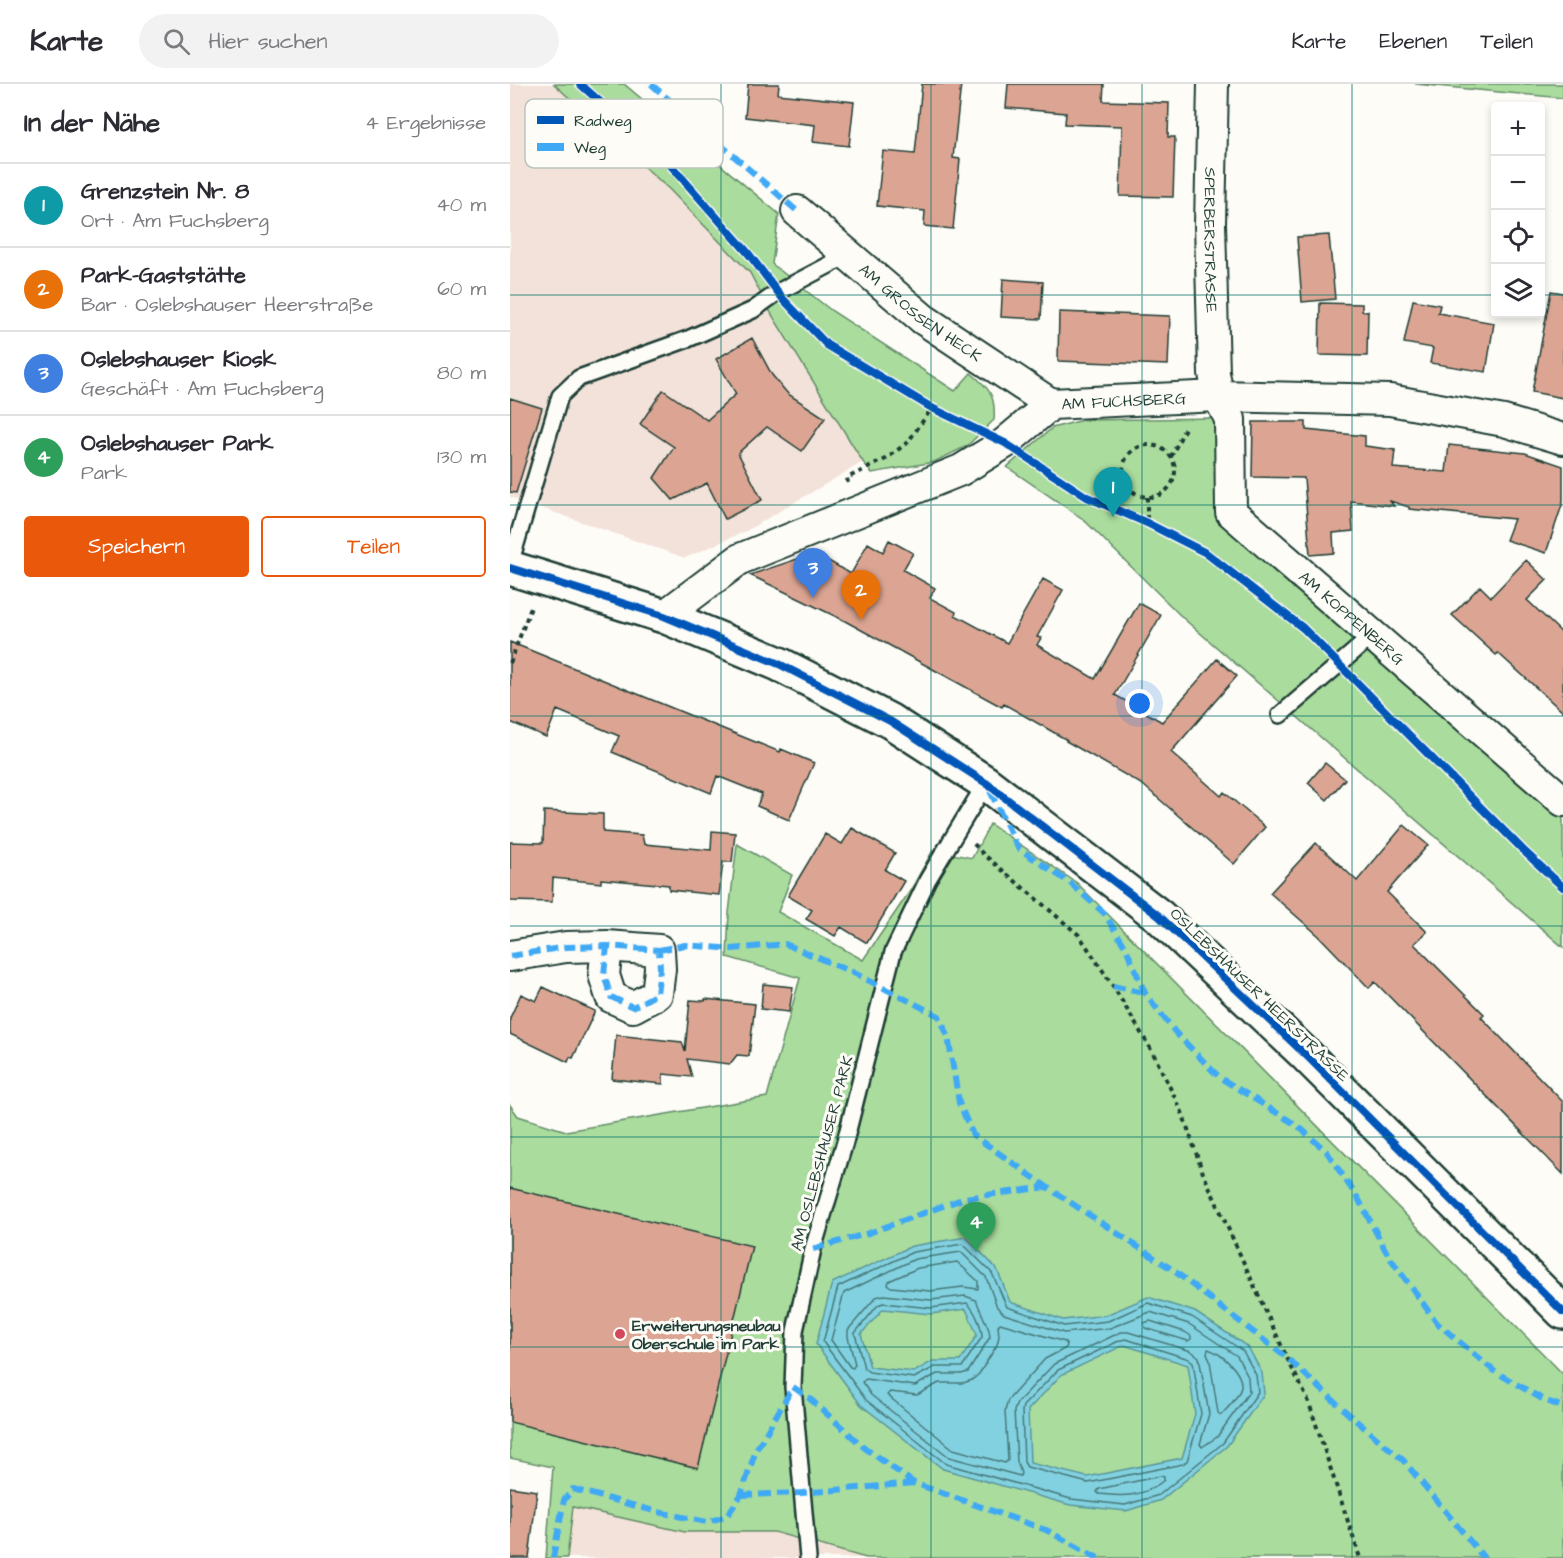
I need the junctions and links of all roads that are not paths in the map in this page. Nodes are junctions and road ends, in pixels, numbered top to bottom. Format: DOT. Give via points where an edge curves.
graph roads {
  1 [pos="1213,84"];
  2 [pos="797,212"];
  3 [pos="848,255"];
  4 [pos="1218,396"];
  5 [pos="1052,404"];
  6 [pos="1563,440"];
  7 [pos="510,566"];
  8 [pos="664,616"];
  9 [pos="1372,636"];
  10 [pos="1280,715"];
  11 [pos="986,783"];
  12 [pos="1563,801"];
  13 [pos="607,946"];
  14 [pos="510,956"];
  15 [pos="1563,1312"];
  16 [pos="808,1558"];
  1 -- 4 [label="street, SPERBERSTRASSE" via="1210,224"];
  2 -- 3 [label="street, AM GROSSEN HECK"];
  3 -- 5 [label="street, AM GROSSEN HECK" via="923,320"];
  3 -- 7 [label="lane" via="778,292 753,310 688,339 579,378 560,396"];
  4 -- 5 [label="street, AM FUCHSBERG"];
  4 -- 6 [label="street, AM FUCHSBERG" via="1390,400 1504,421"];
  4 -- 9 [label="street, AM KOPPENBERG" via="1230,419 1231,512"];
  5 -- 8 [label="street, AM FUCHSBERG" via="1005,443 961,470 740,560"];
  7 -- 8 [label="main road, OSLEBSHAUSER HEERSTRASSE"];
  8 -- 11 [label="main road, OSLEBSHAUSER HEERSTRASSE" via="779,664 890,721"];
  9 -- 10 [label="lane"];
  9 -- 12 [label="street, AM KOPPENBERG"];
  11 -- 15 [label="main road, OSLEBSHAUSER HEERSTRASSE" via="1159,916 1306,1055"];
  11 -- 16 [label="lane, AM OSLEBSHAUSER PARK" via="928,879 893,952 845,1142 813,1249 795,1331 793,1388"];
  13 -- 14 [label="street" via="566,947"];
}
